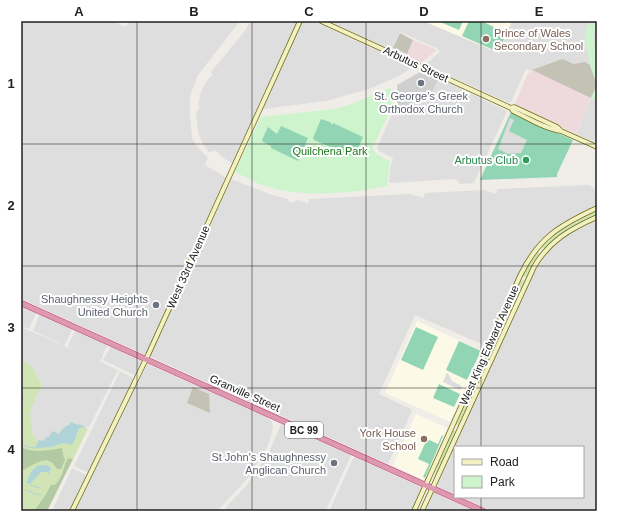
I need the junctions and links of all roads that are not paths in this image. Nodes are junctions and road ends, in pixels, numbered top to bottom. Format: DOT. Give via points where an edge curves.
graph roads {
  1 [pos="300,21"];
  2 [pos="321,21"];
  3 [pos="597,147"];
  4 [pos="597,208"];
  5 [pos="597,217"];
  6 [pos="21,303"];
  7 [pos="146,359"];
  8 [pos="426,485"];
  9 [pos="433,488"];
  10 [pos="454,498"];
  11 [pos="455,498"];
  12 [pos="72,511"];
  13 [pos="414,511"];
  14 [pos="422,511"];
  15 [pos="483,511"];
  1 -- 7 [label="main road, West 33rd Avenue"];
  2 -- 3 [label="main road, Arbutus Street" via="510,108 514,107 557,126 561,131"];
  4 -- 8 [label="main road, West King Edward Avenue" via="570,220 542,242 529,259"];
  5 -- 9 [label="main road, West King Edward Avenue" via="563,235 549,247 534,267"];
  6 -- 7 [label="highway, Granville Street / BC 99"];
  7 -- 8 [label="highway, Granville Street / BC 99"];
  7 -- 12 [label="main road, West 33rd Avenue"];
  8 -- 9 [label="highway, Granville Street / BC 99"];
  8 -- 13 [label="main road, West King Edward Avenue"];
  9 -- 10 [label="highway, Granville Street / BC 99"];
  9 -- 14 [label="main road, West King Edward Avenue"];
  11 -- 15 [label="highway, Granville Street / BC 99"];
}
